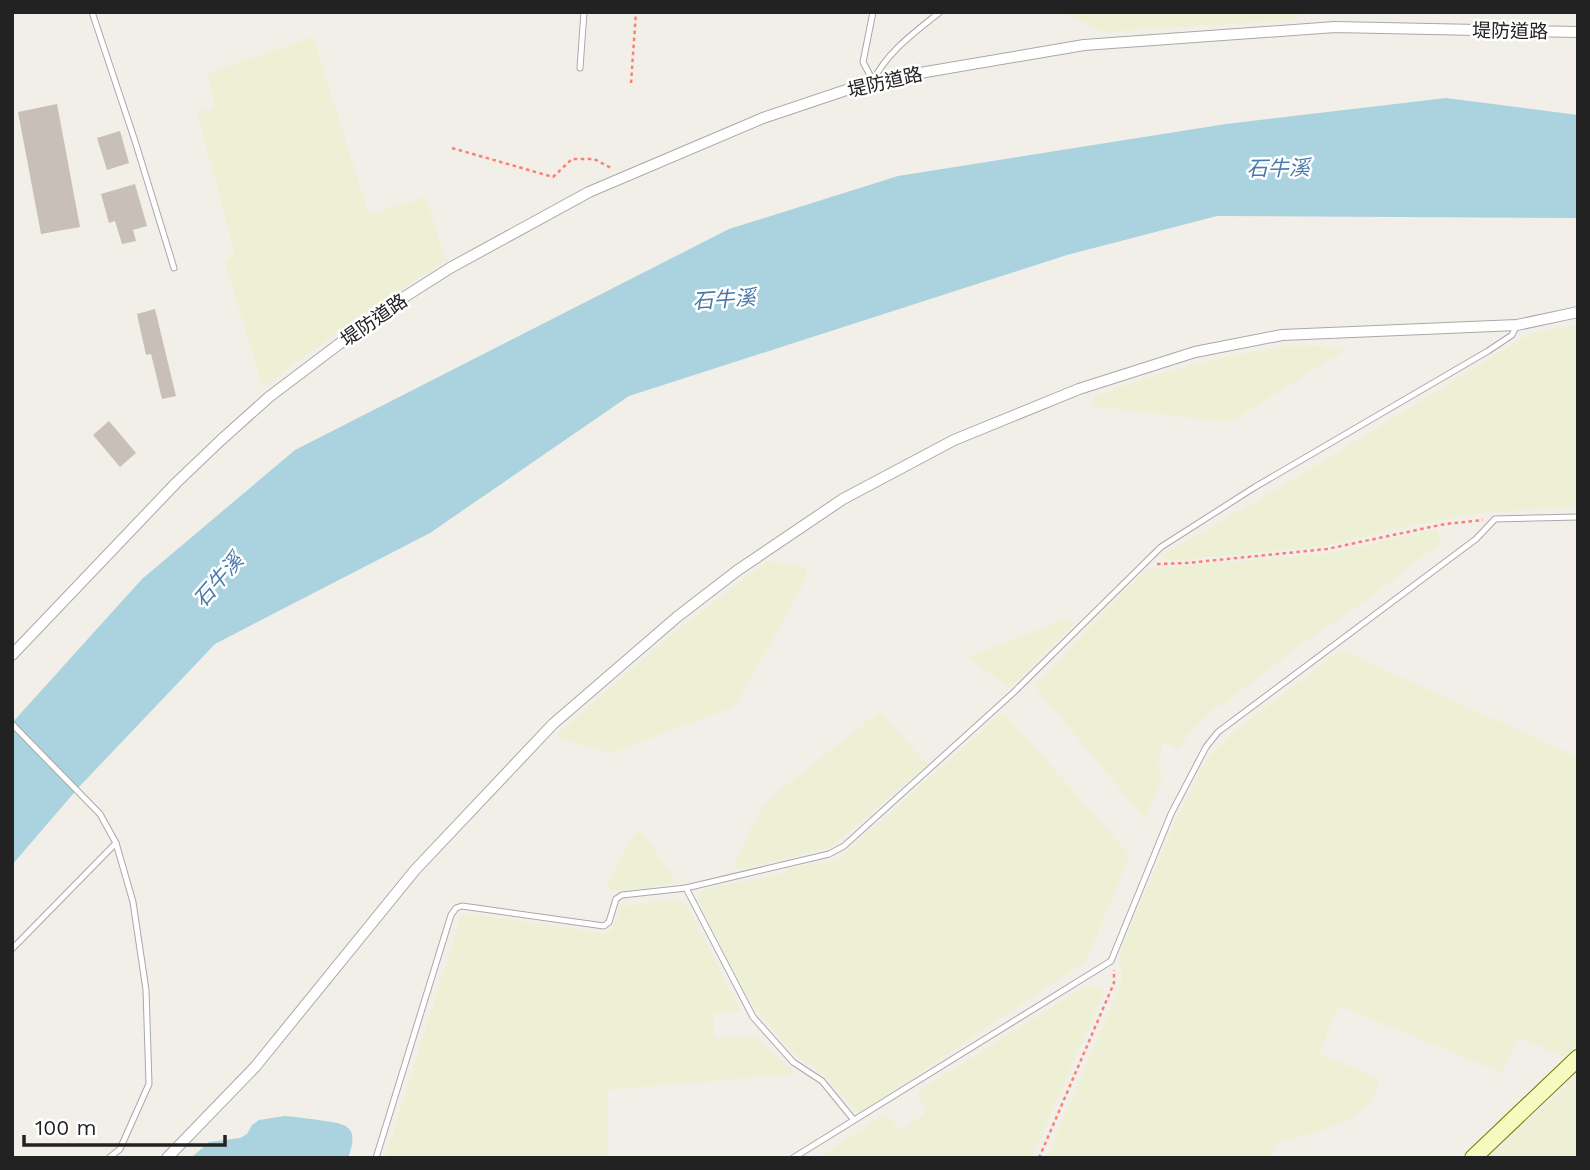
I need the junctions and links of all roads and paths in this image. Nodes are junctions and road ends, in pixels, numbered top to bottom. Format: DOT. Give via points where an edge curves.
graph roads {
  1 [pos="92,12"];
  2 [pos="584,12"];
  3 [pos="636,12"];
  4 [pos="873,12"];
  5 [pos="940,12"];
  6 [pos="1578,32"];
  7 [pos="580,68"];
  8 [pos="873,82"];
  9 [pos="631,83"];
  10 [pos="452,148"];
  11 [pos="625,175"];
  12 [pos="174,268"];
  13 [pos="1578,313"];
  14 [pos="1517,325"];
  15 [pos="1578,517"];
  16 [pos="1495,519"];
  17 [pos="1143,563"];
  18 [pos="12,655"];
  19 [pos="12,724"];
  20 [pos="116,843"];
  21 [pos="686,888"];
  22 [pos="12,949"];
  23 [pos="1111,961"];
  24 [pos="1578,1058"];
  25 [pos="853,1119"];
  26 [pos="110,1158"];
  27 [pos="167,1158"];
  28 [pos="376,1158"];
  29 [pos="793,1158"];
  30 [pos="1039,1158"];
  31 [pos="1473,1158"];
  1 -- 12 [label="lane"];
  2 -- 7 [label="lane"];
  3 -- 9 [label="path"];
  4 -- 8 [label="lane" via="863,62"];
  5 -- 8 [label="lane" via="898,46"];
  6 -- 8 [label="street, 堤防道路" via="1335,27 1084,45"];
  8 -- 11 [label="street, 堤防道路" via="763,118"];
  10 -- 11 [label="path" via="553,177 572,159 594,159"];
  11 -- 18 [label="street, 堤防道路" via="450,268 384,310 269,397 176,483"];
  13 -- 14 [label="street"];
  14 -- 17 [label="lane" via="1512,335 1488,351 1255,487"];
  14 -- 27 [label="street" via="1282,335 1195,352 1079,389 954,440 843,499 677,617 553,724 415,870 255,1067"];
  15 -- 16 [label="lane"];
  16 -- 17 [label="path" via="1445,524 1328,549"];
  16 -- 23 [label="lane" via="1476,539 1218,732 1171,814"];
  17 -- 21 [label="lane" via="1013,693 844,846 829,854"];
  19 -- 20 [label="lane" via="100,814"];
  20 -- 22 [label="lane"];
  20 -- 26 [label="lane" via="133,902 146,990 149,1084 120,1149"];
  21 -- 25 [label="lane" via="753,1017 793,1062 822,1081"];
  21 -- 28 [label="lane" via="622,895 604,926 456,908"];
  23 -- 25 [label="lane"];
  23 -- 30 [label="path" via="1114,983"];
  24 -- 31 [label="street"];
  25 -- 29 [label="lane"];
}
